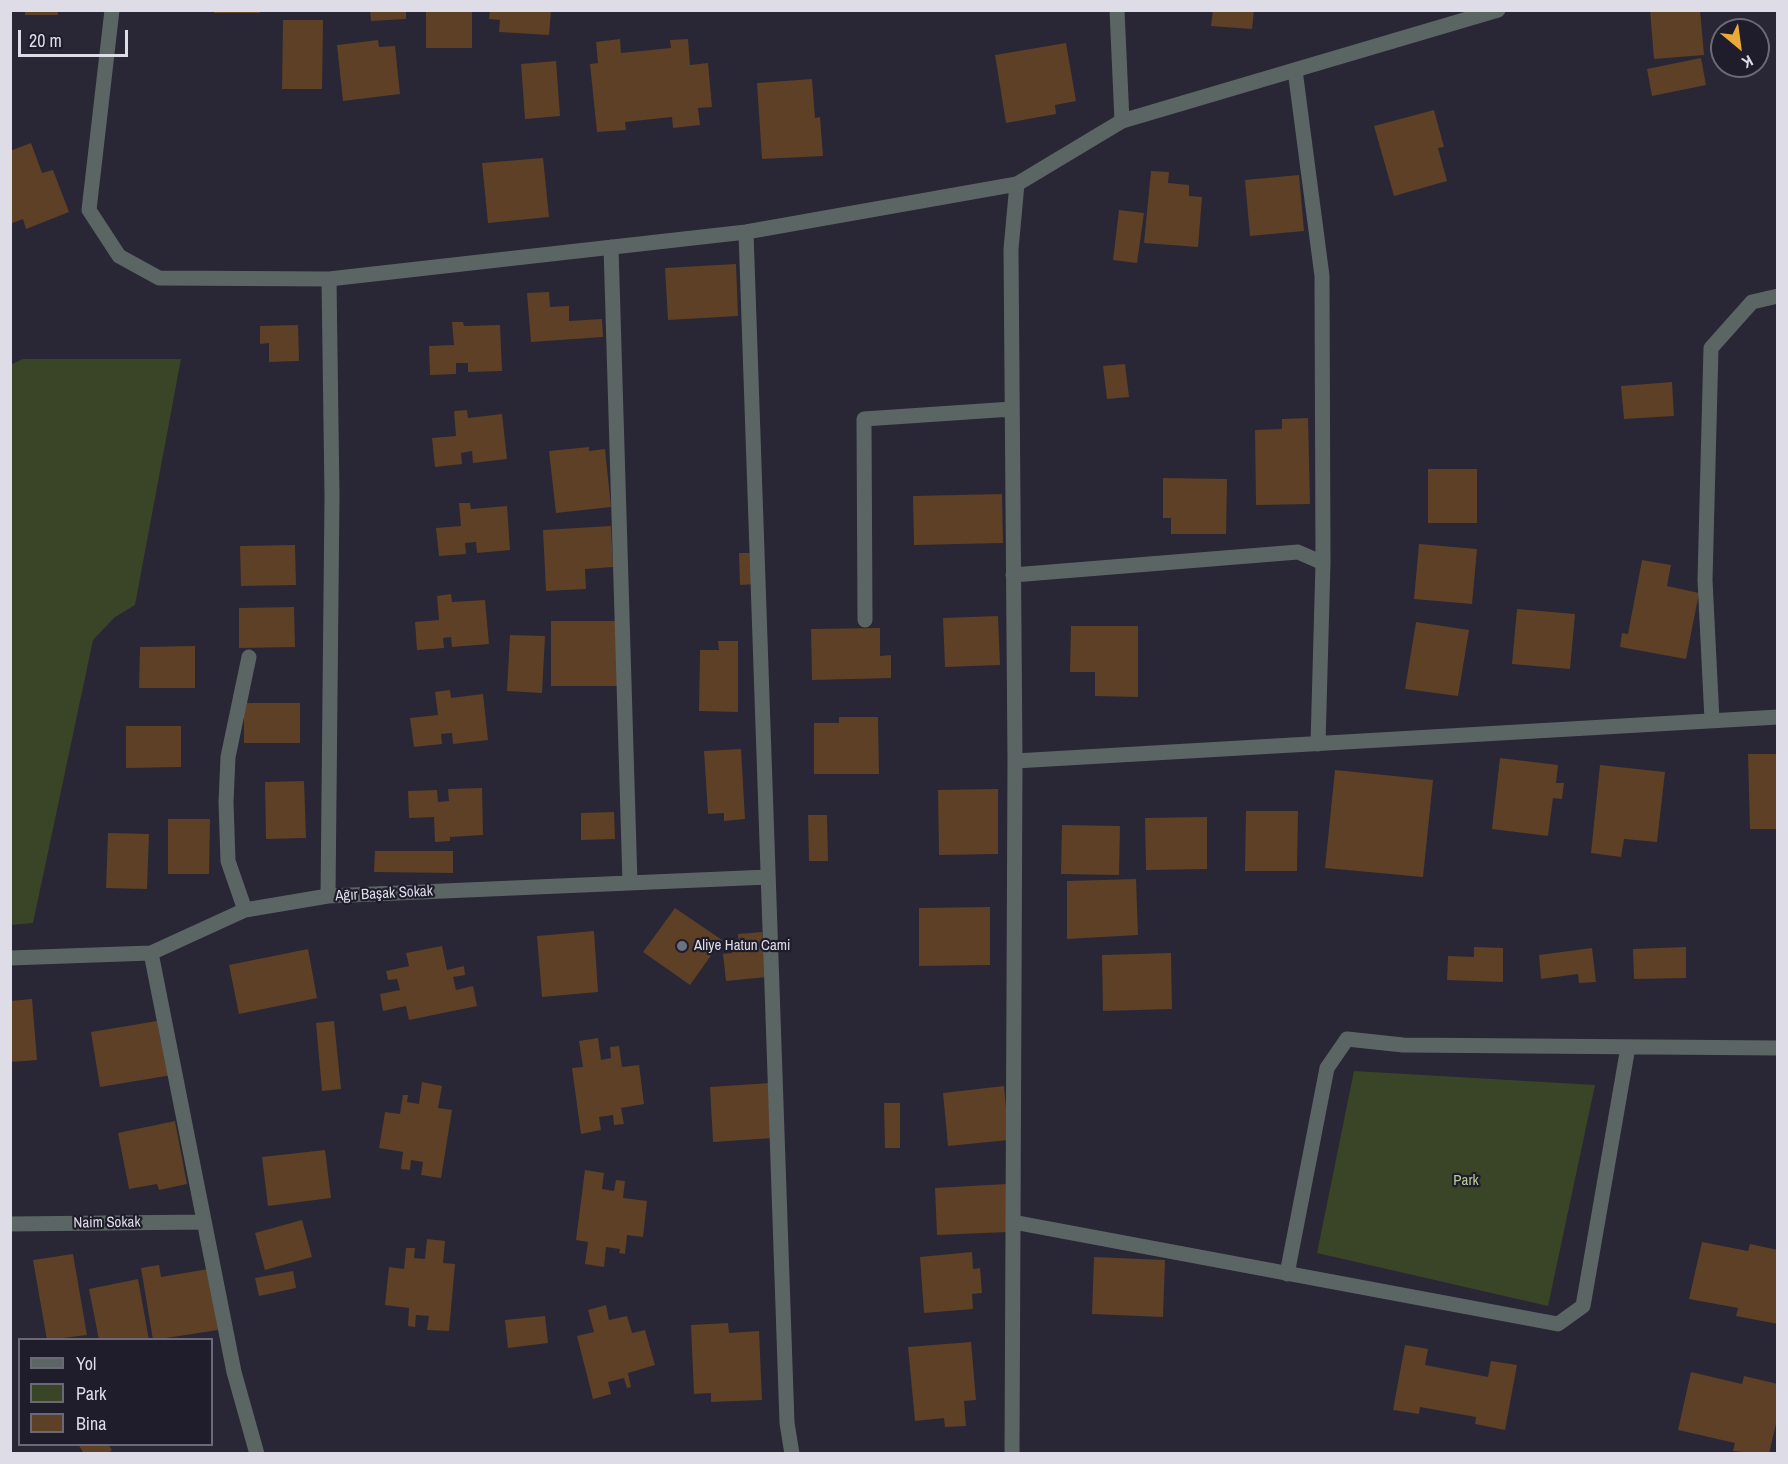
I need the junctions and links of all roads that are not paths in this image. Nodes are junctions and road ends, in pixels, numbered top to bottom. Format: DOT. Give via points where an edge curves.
graph roads {
  1 [pos="112,10"];
  2 [pos="1117,10"];
  3 [pos="1498,10"];
  4 [pos="1295,70"];
  5 [pos="1122,121"];
  6 [pos="1017,184"];
  7 [pos="746,232"];
  8 [pos="611,247"];
  9 [pos="329,279"];
  10 [pos="1778,296"];
  11 [pos="1012,409"];
  12 [pos="1323,563"];
  13 [pos="1013,575"];
  14 [pos="865,620"];
  15 [pos="249,657"];
  16 [pos="1778,717"];
  17 [pos="1712,720"];
  18 [pos="1318,744"];
  19 [pos="1015,761"];
  20 [pos="768,877"];
  21 [pos="630,883"];
  22 [pos="328,896"];
  23 [pos="245,910"];
  24 [pos="151,953"];
  25 [pos="10,958"];
  26 [pos="1628,1047"];
  27 [pos="1778,1048"];
  28 [pos="204,1222"];
  29 [pos="1013,1222"];
  30 [pos="10,1224"];
  31 [pos="1287,1274"];
  32 [pos="257,1454"];
  33 [pos="792,1454"];
  34 [pos="1012,1454"];
  1 -- 9 [label="street" via="89,210 119,256 159,278"];
  2 -- 5 [label="street"];
  3 -- 4 [label="street"];
  4 -- 5 [label="street"];
  4 -- 12 [label="street" via="1323,276"];
  5 -- 6 [label="street"];
  6 -- 7 [label="street"];
  6 -- 11 [label="street" via="1011,249"];
  7 -- 8 [label="street"];
  7 -- 20 [label="street"];
  8 -- 9 [label="street"];
  8 -- 21 [label="street"];
  9 -- 22 [label="street" via="332,496"];
  10 -- 17 [label="street" via="1752,302 1711,348 1705,580"];
  11 -- 13 [label="street"];
  11 -- 14 [label="street" via="864,419"];
  12 -- 13 [label="street" via="1298,552"];
  12 -- 18 [label="street"];
  13 -- 19 [label="street"];
  15 -- 23 [label="street" via="228,757 226,802 228,861"];
  16 -- 17 [label="street"];
  17 -- 18 [label="street"];
  18 -- 19 [label="street"];
  19 -- 29 [label="street"];
  20 -- 21 [label="street, Ağır Başak Sokak"];
  20 -- 33 [label="street" via="787,1423"];
  21 -- 22 [label="street, Ağır Başak Sokak"];
  22 -- 23 [label="street, Ağır Başak Sokak"];
  23 -- 24 [label="street, Ağır Başak Sokak"];
  24 -- 25 [label="street, Ağır Başak Sokak"];
  24 -- 28 [label="street"];
  26 -- 27 [label="street"];
  26 -- 31 [label="street" via="1403,1045 1347,1039 1327,1068"];
  26 -- 31 [label="street" via="1583,1306 1558,1324"];
  28 -- 30 [label="street, Naim Sokak"];
  28 -- 32 [label="street" via="234,1372"];
  29 -- 31 [label="street"];
  29 -- 34 [label="street"];
}
